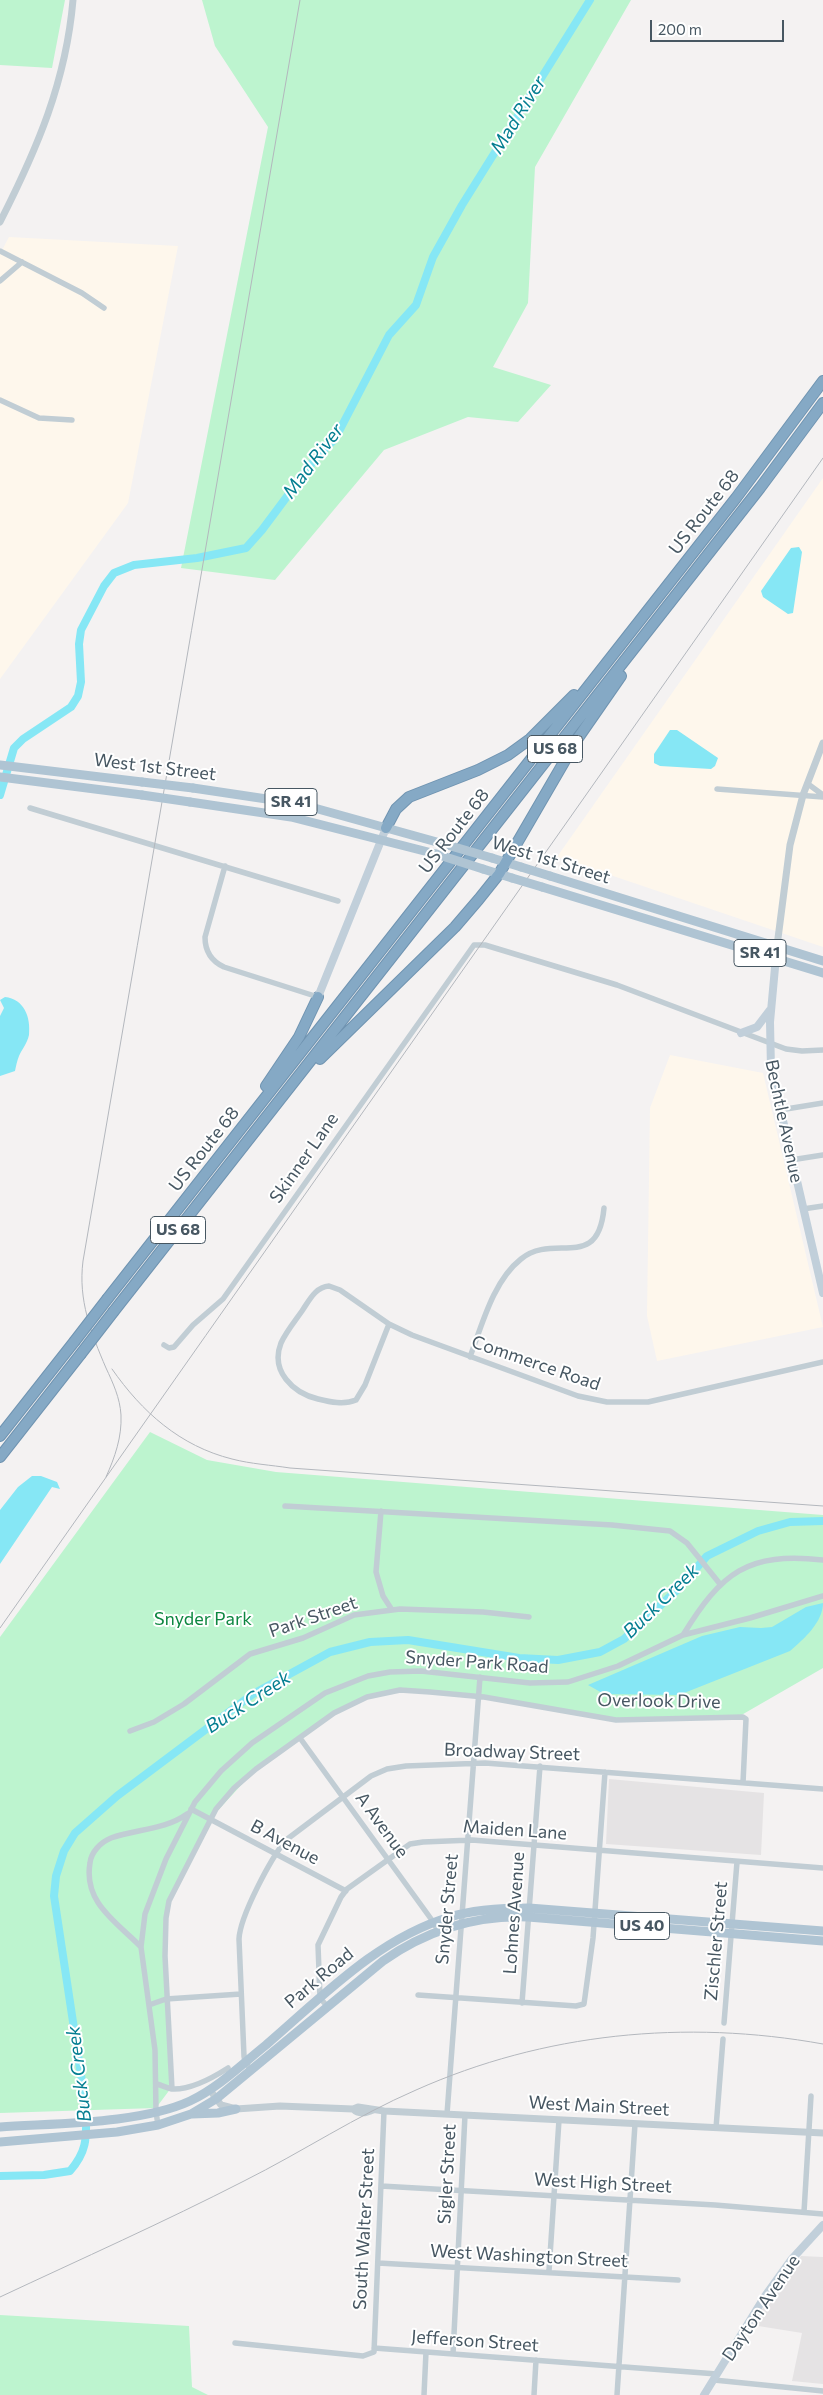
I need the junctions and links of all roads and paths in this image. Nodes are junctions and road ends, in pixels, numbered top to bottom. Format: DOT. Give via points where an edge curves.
graph roads {
  1 [pos="73,0"];
  2 [pos="2,212"];
  3 [pos="0,222"];
  4 [pos="0,251"];
  5 [pos="22,262"];
  6 [pos="0,281"];
  7 [pos="104,308"];
  8 [pos="823,381"];
  9 [pos="0,400"];
  10 [pos="823,403"];
  11 [pos="72,420"];
  12 [pos="683,586"];
  13 [pos="603,667"];
  14 [pos="823,743"];
  15 [pos="0,766"];
  16 [pos="0,777"];
  17 [pos="808,784"];
  18 [pos="717,789"];
  19 [pos="803,795"];
  20 [pos="823,796"];
  21 [pos="30,808"];
  22 [pos="386,828"];
  23 [pos="380,840"];
  24 [pos="505,862"];
  25 [pos="225,866"];
  26 [pos="499,874"];
  27 [pos="338,900"];
  28 [pos="777,946"];
  29 [pos="776,958"];
  30 [pos="823,961"];
  31 [pos="823,973"];
  32 [pos="318,997"];
  33 [pos="771,1008"];
  34 [pos="741,1033"];
  35 [pos="769,1043"];
  36 [pos="823,1050"];
  37 [pos="285,1093"];
  38 [pos="823,1103"];
  39 [pos="780,1110"];
  40 [pos="823,1155"];
  41 [pos="791,1160"];
  42 [pos="214,1162"];
  43 [pos="823,1206"];
  44 [pos="604,1208"];
  45 [pos="803,1210"];
  46 [pos="819,1258"];
  47 [pos="823,1293"];
  48 [pos="389,1324"];
  49 [pos="164,1345"];
  50 [pos="470,1357"];
  51 [pos="823,1362"];
  52 [pos="0,1436"];
  53 [pos="0,1457"];
  54 [pos="285,1506"];
  55 [pos="381,1511"];
  56 [pos="823,1560"];
  57 [pos="720,1584"];
  58 [pos="823,1596"];
  59 [pos="392,1610"];
  60 [pos="529,1617"];
  61 [pos="683,1635"];
  62 [pos="480,1677"];
  63 [pos="479,1696"];
  64 [pos="130,1731"];
  65 [pos="300,1738"];
  66 [pos="474,1762"];
  67 [pos="540,1766"];
  68 [pos="605,1772"];
  69 [pos="743,1783"];
  70 [pos="823,1790"];
  71 [pos="344,1797"];
  72 [pos="190,1811"];
  73 [pos="210,1820"];
  74 [pos="468,1840"];
  75 [pos="534,1845"];
  76 [pos="599,1851"];
  77 [pos="276,1854"];
  78 [pos="389,1860"];
  79 [pos="737,1862"];
  80 [pos="823,1868"];
  81 [pos="346,1891"];
  82 [pos="595,1912"];
  83 [pos="529,1913"];
  84 [pos="462,1914"];
  85 [pos="594,1922"];
  86 [pos="461,1924"];
  87 [pos="436,1927"];
  88 [pos="732,1929"];
  89 [pos="823,1931"];
  90 [pos="823,1941"];
  91 [pos="141,1947"];
  92 [pos="241,1994"];
  93 [pos="418,1995"];
  94 [pos="320,1998"];
  95 [pos="456,1998"];
  96 [pos="166,1999"];
  97 [pos="522,2003"];
  98 [pos="149,2005"];
  99 [pos="327,2006"];
  100 [pos="724,2023"];
  101 [pos="722,2039"];
  102 [pos="245,2062"];
  103 [pos="228,2068"];
  104 [pos="251,2070"];
  105 [pos="157,2084"];
  106 [pos="172,2089"];
  107 [pos="210,2090"];
  108 [pos="812,2096"];
  109 [pos="216,2099"];
  110 [pos="236,2109"];
  111 [pos="384,2111"];
  112 [pos="156,2112"];
  113 [pos="192,2114"];
  114 [pos="446,2114"];
  115 [pos="465,2115"];
  116 [pos="559,2120"];
  117 [pos="635,2124"];
  118 [pos="158,2125"];
  119 [pos="0,2127"];
  120 [pos="716,2128"];
  121 [pos="811,2132"];
  122 [pos="823,2133"];
  123 [pos="0,2142"];
  124 [pos="381,2186"];
  125 [pos="461,2191"];
  126 [pos="553,2196"];
  127 [pos="629,2200"];
  128 [pos="804,2212"];
  129 [pos="823,2214"];
  130 [pos="823,2225"];
  131 [pos="378,2263"];
  132 [pos="457,2266"];
  133 [pos="549,2271"];
  134 [pos="624,2278"];
  135 [pos="678,2280"];
  136 [pos="235,2343"];
  137 [pos="374,2348"];
  138 [pos="426,2352"];
  139 [pos="453,2354"];
  140 [pos="536,2360"];
  141 [pos="619,2367"];
  142 [pos="715,2377"];
  143 [pos="792,2388"];
  144 [pos="823,2391"];
  145 [pos="424,2395"];
  146 [pos="534,2395"];
  147 [pos="617,2395"];
  148 [pos="704,2395"];
  149 [pos="792,2395"];
  1 -- 2 [label="street" via="66,54 50,112 38,145"];
  2 -- 3 [label="street"];
  4 -- 5 [label="street"];
  5 -- 6 [label="street"];
  5 -- 7 [label="street"];
  8 -- 13 [label="highway, US Route 68 / US 68"];
  9 -- 11 [label="street" via="39,418"];
  10 -- 12 [label="highway, US Route 68 / US 68"];
  12 -- 24 [label="highway" via="593,715"];
  12 -- 37 [label="highway, US Route 68 / US 68"];
  13 -- 22 [label="highway" via="543,727 519,746 478,770 409,797 396,809"];
  13 -- 42 [label="highway, US Route 68 / US 68"];
  14 -- 17 [label="street, Bechtle Avenue"];
  15 -- 22 [label="main road, West 1st Street / SR 41, bridge" via="300,804"];
  16 -- 23 [label="main road, West 1st Street / SR 41, bridge" via="291,817"];
  17 -- 19 [label="street, Bechtle Avenue"];
  17 -- 20 [label="street"];
  18 -- 19 [label="street"];
  19 -- 20 [label="street"];
  19 -- 28 [label="street, Bechtle Avenue" via="790,845"];
  21 -- 25 [label="street"];
  22 -- 23 [label="main road"];
  22 -- 24 [label="main road, West 1st Street / SR 41, bridge"];
  23 -- 26 [label="main road, West 1st Street / SR 41, bridge"];
  23 -- 32 [label="main road"];
  24 -- 26 [label="highway"];
  24 -- 28 [label="main road, West 1st Street / SR 41, bridge"];
  25 -- 27 [label="street"];
  25 -- 32 [label="street" via="205,937 206,948 212,958 224,967"];
  26 -- 29 [label="main road, West 1st Street / SR 41, bridge"];
  26 -- 37 [label="highway" via="456,927"];
  28 -- 29 [label="main road, Bechtle Avenue"];
  28 -- 30 [label="main road, West 1st Street / SR 41"];
  29 -- 31 [label="main road, West 1st Street / SR 41"];
  29 -- 33 [label="main road, Bechtle Avenue"];
  32 -- 42 [label="highway" via="288,1056"];
  33 -- 34 [label="main road" via="757,1027"];
  33 -- 35 [label="main road, Bechtle Avenue"];
  34 -- 35 [label="street"];
  34 -- 49 [label="street, Skinner Lane" via="620,986 477,944 455,970 223,1299 199,1319 174,1347"];
  35 -- 36 [label="street" via="794,1051"];
  35 -- 39 [label="main road, Bechtle Avenue"];
  37 -- 53 [label="highway, US Route 68 / US 68, bridge"];
  38 -- 39 [label="street"];
  39 -- 41 [label="main road, Bechtle Avenue"];
  40 -- 41 [label="street"];
  41 -- 45 [label="main road, Bechtle Avenue"];
  42 -- 52 [label="highway, US Route 68 / US 68, bridge"];
  43 -- 45 [label="street"];
  44 -- 50 [label="street" via="597,1235 585,1246 545,1249 518,1262 498,1289"];
  45 -- 46 [label="main road, Bechtle Avenue"];
  46 -- 47 [label="main road, Bechtle Avenue"];
  48 -- 48 [label="street, Commerce Road" via="356,1400 322,1400 304,1395 285,1380 280,1366 280,1346 317,1290 324,1286 333,1286"];
  48 -- 50 [label="street, Commerce Road"];
  50 -- 51 [label="street, Commerce Road" via="578,1396 622,1403 670,1398"];
  54 -- 55 [label="street"];
  55 -- 57 [label="street" via="670,1531 698,1556"];
  55 -- 59 [label="street" via="376,1572 383,1596"];
  56 -- 57 [label="street" via="762,1560"];
  57 -- 61 [label="street" via="704,1601"];
  58 -- 61 [label="street, Snyder Park Road"];
  59 -- 60 [label="street, Park Street" via="462,1611"];
  59 -- 64 [label="street, Park Street" via="345,1618 303,1638 258,1651 178,1708"];
  61 -- 62 [label="street, Snyder Park Road" via="618,1666 568,1682 530,1684"];
  62 -- 63 [label="street, Snyder Street"];
  62 -- 72 [label="street, Snyder Park Road" via="405,1670 379,1673 339,1686 252,1743 211,1782"];
  63 -- 65 [label="street" via="409,1690 377,1694 345,1706"];
  63 -- 66 [label="street, Snyder Street"];
  63 -- 69 [label="street, Overlook Drive" via="616,1720 744,1717"];
  65 -- 71 [label="street, A Avenue"];
  65 -- 73 [label="street" via="242,1780 221,1802"];
  66 -- 67 [label="street, Broadway Street"];
  66 -- 71 [label="street, Broadway Street" via="387,1769 371,1776"];
  66 -- 74 [label="street, Snyder Street"];
  67 -- 68 [label="street, Broadway Street"];
  67 -- 75 [label="street, Lohnes Avenue"];
  68 -- 69 [label="street, Broadway Street"];
  68 -- 76 [label="street"];
  69 -- 70 [label="street, Broadway Street"];
  71 -- 77 [label="street, Broadway Street" via="293,1833"];
  71 -- 78 [label="street, A Avenue"];
  72 -- 73 [label="street, B Avenue"];
  72 -- 91 [label="street, Snyder Park Road" via="149,1901"];
  72 -- 91 [label="street, Snyder Park Road" via="157,1827 111,1838 101,1844 90,1860 90,1881 98,1904"];
  73 -- 77 [label="street, B Avenue"];
  73 -- 96 [label="street" via="167,1908"];
  74 -- 75 [label="street, Maiden Lane"];
  74 -- 78 [label="street, Maiden Lane" via="415,1842"];
  74 -- 84 [label="street, Snyder Street"];
  75 -- 76 [label="street, Maiden Lane"];
  75 -- 83 [label="street, Lohnes Avenue"];
  76 -- 79 [label="street, Maiden Lane"];
  76 -- 82 [label="street"];
  77 -- 81 [label="street, B Avenue"];
  77 -- 92 [label="street, Broadway Street" via="240,1925"];
  78 -- 81 [label="street, Maiden Lane"];
  78 -- 87 [label="street, A Avenue"];
  79 -- 80 [label="street, Maiden Lane"];
  79 -- 88 [label="street, Zischler Street"];
  81 -- 94 [label="street, Maiden Lane" via="319,1941"];
  82 -- 83 [label="main road, US 40"];
  82 -- 85 [label="street"];
  82 -- 88 [label="main road, US 40"];
  83 -- 84 [label="main road, US 40" via="497,1909"];
  83 -- 85 [label="main road, US 40"];
  83 -- 86 [label="main road, US 40"];
  83 -- 97 [label="street, Lohnes Avenue"];
  84 -- 86 [label="street, Snyder Street"];
  84 -- 87 [label="main road, Park Road / US 40"];
  85 -- 88 [label="main road, US 40"];
  85 -- 97 [label="street" via="584,2004"];
  86 -- 87 [label="main road, Park Road / US 40"];
  86 -- 95 [label="street, Snyder Street"];
  87 -- 94 [label="main road, Park Road / US 40" via="392,1943 363,1962"];
  87 -- 99 [label="main road, Park Road / US 40" via="398,1950"];
  88 -- 89 [label="main road, US 40"];
  88 -- 90 [label="main road, US 40"];
  88 -- 100 [label="street, Zischler Street"];
  91 -- 98 [label="street, Snyder Park Road"];
  92 -- 96 [label="street"];
  92 -- 102 [label="street, Broadway Street"];
  93 -- 95 [label="street"];
  94 -- 99 [label="street"];
  94 -- 102 [label="main road, Park Road / US 40"];
  95 -- 97 [label="street"];
  95 -- 114 [label="street, Snyder Street"];
  96 -- 98 [label="street"];
  96 -- 106 [label="street"];
  98 -- 105 [label="street, Snyder Park Road"];
  99 -- 104 [label="main road, Park Road / US 40"];
  101 -- 120 [label="street"];
  102 -- 104 [label="street"];
  102 -- 107 [label="main road, Park Road / US 40"];
  103 -- 106 [label="street" via="202,2081"];
  104 -- 109 [label="main road, Park Road / US 40"];
  105 -- 106 [label="street"];
  105 -- 112 [label="street"];
  107 -- 109 [label="street"];
  107 -- 112 [label="main road, US 40"];
  108 -- 121 [label="street"];
  109 -- 110 [label="street" via="221,2105"];
  109 -- 113 [label="main road, US 40"];
  110 -- 111 [label="street, West Main Street" via="280,2106 353,2109 367,2113"];
  110 -- 113 [label="main road"];
  111 -- 114 [label="street, West Main Street"];
  111 -- 124 [label="street, South Walter Street"];
  112 -- 118 [label="street"];
  112 -- 119 [label="main road, US 40"];
  113 -- 118 [label="main road, US 40"];
  114 -- 115 [label="street, West Main Street"];
  115 -- 116 [label="street, West Main Street"];
  115 -- 125 [label="street, Sigler Street"];
  116 -- 117 [label="street, West Main Street"];
  116 -- 126 [label="street"];
  117 -- 120 [label="street, West Main Street"];
  117 -- 127 [label="street"];
  118 -- 123 [label="main road, US 40" via="108,2133"];
  120 -- 121 [label="street, West Main Street"];
  121 -- 122 [label="street, West Main Street"];
  121 -- 128 [label="street"];
  124 -- 125 [label="street, West High Street"];
  124 -- 131 [label="street, South Walter Street"];
  125 -- 126 [label="street, West High Street"];
  125 -- 132 [label="street, Sigler Street"];
  126 -- 127 [label="street, West High Street"];
  126 -- 133 [label="street"];
  127 -- 128 [label="street, West High Street"];
  127 -- 134 [label="street"];
  128 -- 129 [label="street, West High Street"];
  130 -- 142 [label="main road, Dayton Avenue" via="791,2260 765,2296"];
  131 -- 132 [label="street, West Washington Street"];
  131 -- 137 [label="street, South Walter Street"];
  132 -- 133 [label="street, West Washington Street"];
  132 -- 139 [label="street, Sigler Street"];
  133 -- 134 [label="street, West Washington Street"];
  134 -- 135 [label="street, West Washington Street" via="649,2276"];
  134 -- 141 [label="street"];
  136 -- 137 [label="street, Jefferson Street" via="363,2356 372,2354"];
  137 -- 138 [label="street, Jefferson Street"];
  138 -- 139 [label="street, Jefferson Street"];
  138 -- 145 [label="street"];
  139 -- 140 [label="street, Jefferson Street"];
  140 -- 141 [label="street, Jefferson Street"];
  140 -- 146 [label="street"];
  141 -- 142 [label="street, Jefferson Street"];
  141 -- 147 [label="street"];
  142 -- 143 [label="street, Jefferson Street"];
  142 -- 148 [label="main road, Dayton Avenue"];
  143 -- 144 [label="street, Jefferson Street"];
  143 -- 149 [label="street"];
}
